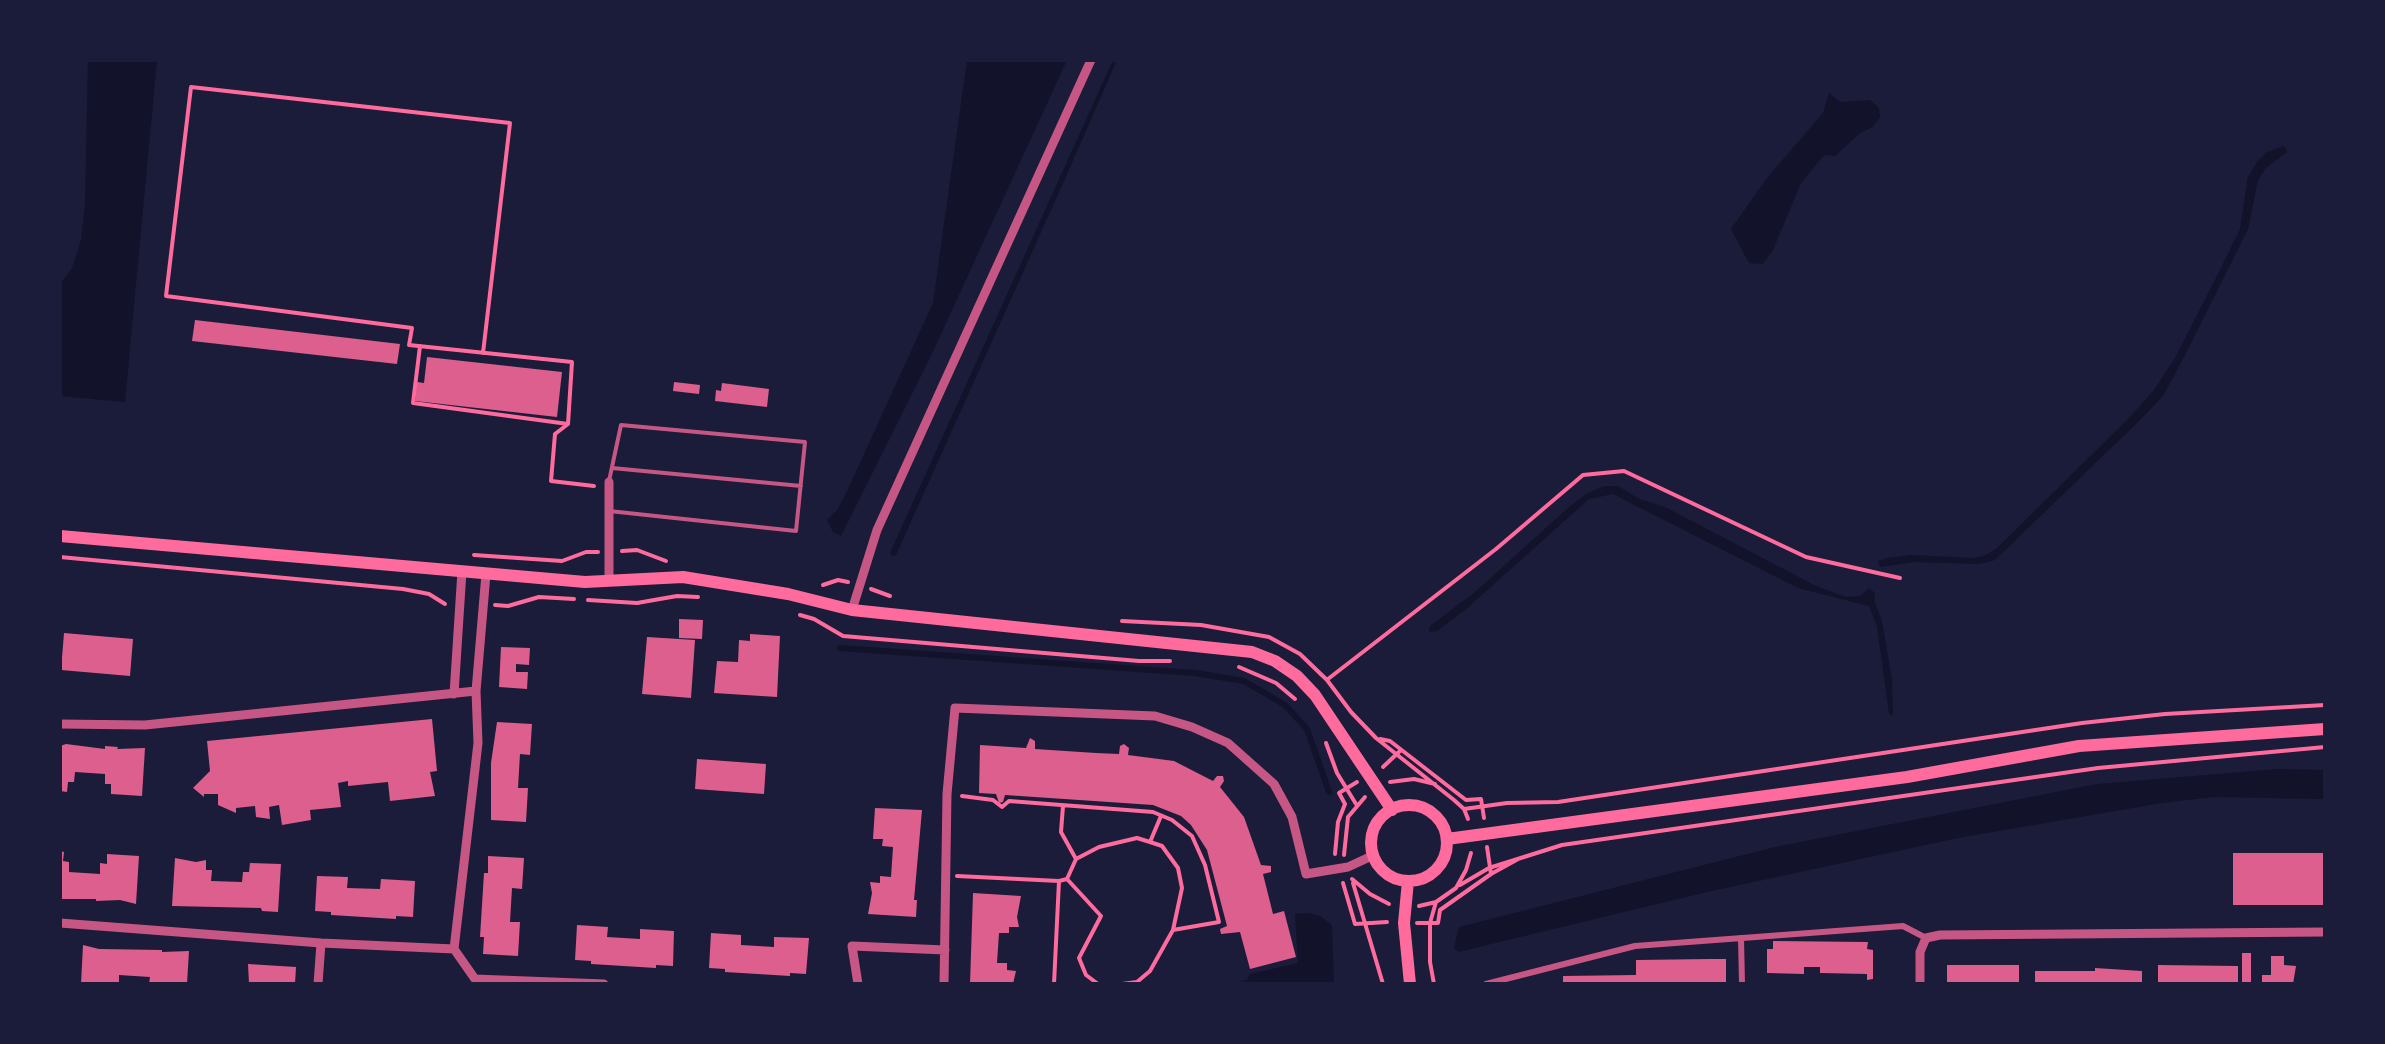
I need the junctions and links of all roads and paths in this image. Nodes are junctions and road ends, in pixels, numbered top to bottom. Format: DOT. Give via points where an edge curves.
graph roads {
  1 [pos="1091,60"];
  2 [pos="420,346"];
  3 [pos="483,353"];
  4 [pos="568,424"];
  5 [pos="612,468"];
  6 [pos="609,485"];
  7 [pos="800,486"];
  8 [pos="609,511"];
  9 [pos="60,536"];
  10 [pos="462,572"];
  11 [pos="486,574"];
  12 [pos="1900,578"];
  13 [pos="609,580"];
  14 [pos="852,610"];
  15 [pos="843,636"];
  16 [pos="1183,661"];
  17 [pos="1235,665"];
  18 [pos="476,690"];
  19 [pos="1312,692"];
  20 [pos="454,694"];
  21 [pos="2325,706"];
  22 [pos="1306,708"];
  23 [pos="60,724"];
  24 [pos="2325,729"];
  25 [pos="1325,740"];
  26 [pos="2325,747"];
  27 [pos="1436,785"];
  28 [pos="947,794"];
  29 [pos="1062,806"];
  30 [pos="1482,806"];
  31 [pos="1464,809"];
  32 [pos="1392,810"];
  33 [pos="1162,816"];
  34 [pos="1486,835"];
  35 [pos="1448,839"];
  36 [pos="1150,842"];
  37 [pos="1374,855"];
  38 [pos="1076,860"];
  39 [pos="1348,868"];
  40 [pos="1490,868"];
  41 [pos="945,875"];
  42 [pos="1068,879"];
  43 [pos="1059,881"];
  44 [pos="1408,882"];
  45 [pos="60,923"];
  46 [pos="1173,930"];
  47 [pos="2325,932"];
  48 [pos="1741,938"];
  49 [pos="1926,938"];
  50 [pos="320,943"];
  51 [pos="454,950"];
  52 [pos="945,950"];
  53 [pos="318,984"];
  54 [pos="604,984"];
  55 [pos="858,984"];
  56 [pos="944,984"];
  57 [pos="1054,984"];
  58 [pos="1098,984"];
  59 [pos="1122,984"];
  60 [pos="1383,984"];
  61 [pos="1410,984"];
  62 [pos="1434,984"];
  63 [pos="1486,984"];
  64 [pos="1742,984"];
  65 [pos="1920,984"];
  1 -- 14 [label="street" via="877,530"];
  2 -- 3 [label="path" via="409,344 412,328 166,296 191,87 510,123"];
  2 -- 4 [label="path" via="414,404"];
  2 -- 4 [label="path" via="572,362"];
  4 -- 6 [label="path" via="555,434 550,481"];
  5 -- 6 [label="lane"];
  5 -- 7 [label="lane"];
  5 -- 7 [label="lane" via="621,424 805,442"];
  6 -- 8 [label="street"];
  7 -- 8 [label="lane" via="796,531"];
  8 -- 13 [label="street"];
  9 -- 10 [label="main road"];
  10 -- 11 [label="main road"];
  10 -- 20 [label="street"];
  11 -- 13 [label="main road"];
  11 -- 18 [label="street"];
  12 -- 19 [label="path" via="1806,557 1624,471 1583,475"];
  13 -- 14 [label="main road" via="683,578"];
  14 -- 19 [label="main road" via="1252,652 1275,660"];
  15 -- 16 [label="path"];
  17 -- 22 [label="path" via="1276,683"];
  18 -- 20 [label="street"];
  18 -- 51 [label="street" via="478,743"];
  19 -- 32 [label="main road"];
  20 -- 23 [label="street" via="145,725"];
  21 -- 30 [label="path" via="2082,723 1558,802"];
  24 -- 34 [label="main road" via="2079,746 1907,777"];
  25 -- 39 [label="path" via="1356,804 1344,830"];
  26 -- 40 [label="path" via="2098,768 1562,845"];
  27 -- 30 [label="path" via="1376,738 1466,800 1481,799"];
  28 -- 29 [label="path" via="1002,807 1009,801"];
  28 -- 39 [label="street" via="955,708 1155,716 1228,743 1274,784 1292,818 1306,874"];
  28 -- 41 [label="street"];
  29 -- 33 [label="path"];
  29 -- 38 [label="path" via="1060,832"];
  30 -- 31 [label="path"];
  30 -- 34 [label="path"];
  32 -- 35 [label="main road" via="1425,809"];
  32 -- 37 [label="main road" via="1372,836"];
  33 -- 36 [label="path"];
  33 -- 46 [label="path" via="1192,836 1219,922"];
  34 -- 35 [label="main road"];
  34 -- 40 [label="path"];
  35 -- 44 [label="main road" via="1436,870"];
  36 -- 38 [label="path" via="1137,838 1098,847"];
  36 -- 46 [label="path" via="1162,846 1178,868 1182,888"];
  37 -- 39 [label="street"];
  37 -- 44 [label="main road" via="1386,873"];
  38 -- 42 [label="path"];
  39 -- 60 [label="path"];
  40 -- 62 [label="path" via="1436,902 1430,923"];
  41 -- 43 [label="path"];
  41 -- 52 [label="street"];
  42 -- 43 [label="path"];
  42 -- 58 [label="path" via="1101,916 1080,958"];
  43 -- 57 [label="path"];
  44 -- 61 [label="main road"];
  45 -- 50 [label="street"];
  46 -- 59 [label="path" via="1150,971"];
  47 -- 49 [label="street"];
  48 -- 49 [label="street" via="1902,926"];
  48 -- 63 [label="street" via="1635,946"];
  48 -- 64 [label="street"];
  49 -- 65 [label="street"];
  50 -- 51 [label="street"];
  50 -- 53 [label="street"];
  51 -- 54 [label="street" via="475,979"];
  52 -- 55 [label="street" via="852,946"];
  52 -- 56 [label="street"];
}
